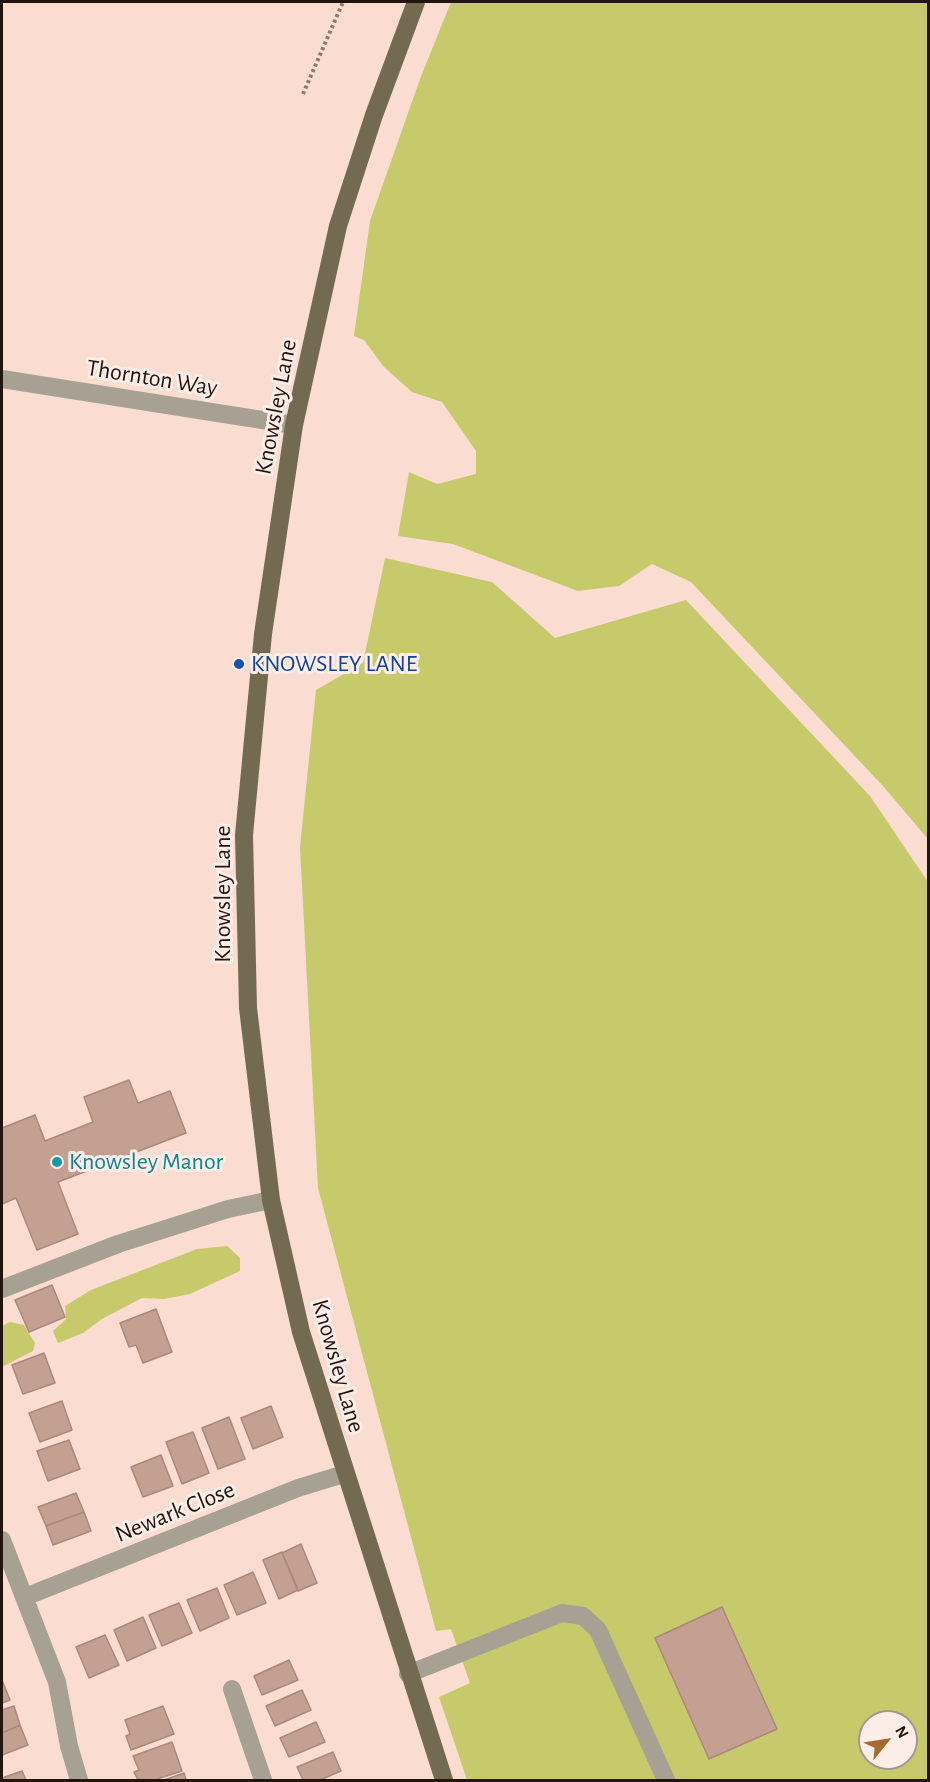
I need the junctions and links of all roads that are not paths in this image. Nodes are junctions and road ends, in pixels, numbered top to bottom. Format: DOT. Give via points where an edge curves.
graph roads {
  1 [pos="416,2"];
  2 [pos="2,379"];
  3 [pos="294,425"];
  4 [pos="271,1200"];
  5 [pos="2,1288"];
  6 [pos="344,1474"];
  7 [pos="2,1540"];
  8 [pos="26,1598"];
  9 [pos="408,1674"];
  10 [pos="232,1689"];
  11 [pos="261,1775"];
  12 [pos="78,1780"];
  13 [pos="444,1780"];
  14 [pos="666,1780"];
  1 -- 3 [label="main road, Knowsley Lane" via="338,226"];
  2 -- 3 [label="street, Thornton Way"];
  3 -- 4 [label="main road, Knowsley Lane" via="263,634 244,836 248,1008"];
  4 -- 5 [label="street" via="228,1209 117,1244"];
  4 -- 6 [label="main road, Knowsley Lane" via="301,1332"];
  6 -- 8 [label="street, Newark Close" via="298,1488"];
  6 -- 9 [label="main road, Knowsley Lane"];
  7 -- 8 [label="street"];
  8 -- 12 [label="street" via="57,1682"];
  9 -- 13 [label="main road, Knowsley Lane"];
  9 -- 14 [label="street" via="562,1613 583,1616 598,1630"];
  10 -- 11 [label="street"];
}
